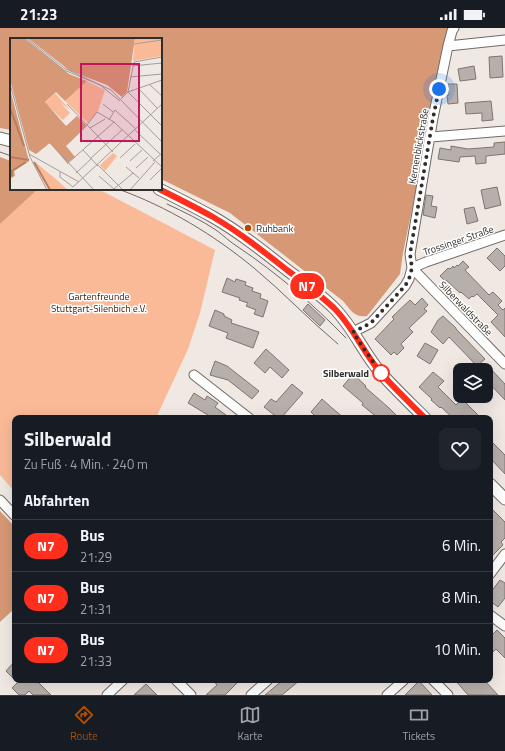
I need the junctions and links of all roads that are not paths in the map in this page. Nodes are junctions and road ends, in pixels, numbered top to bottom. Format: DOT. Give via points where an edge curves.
graph roads {
  1 [pos="454,28"];
  2 [pos="505,40"];
  3 [pos="448,46"];
  4 [pos="505,131"];
  5 [pos="430,137"];
  6 [pos="0,138"];
  7 [pos="10,141"];
  8 [pos="161,190"];
  9 [pos="504,238"];
  10 [pos="412,268"];
  11 [pos="353,332"];
  12 [pos="505,364"];
  13 [pos="194,375"];
  14 [pos="245,415"];
  15 [pos="422,415"];
  16 [pos="493,487"];
  17 [pos="505,499"];
  18 [pos="0,500"];
  19 [pos="12,513"];
  20 [pos="505,554"];
  21 [pos="493,570"];
  22 [pos="493,617"];
  23 [pos="505,626"];
  24 [pos="120,683"];
  25 [pos="179,683"];
  26 [pos="265,683"];
  27 [pos="401,683"];
  28 [pos="436,683"];
  29 [pos="107,695"];
  30 [pos="191,695"];
  31 [pos="251,695"];
  32 [pos="387,695"];
  33 [pos="448,695"];
  1 -- 3 [label="street, Kernenblickstraße"];
  2 -- 3 [label="street"];
  3 -- 5 [label="street, Kernenblickstraße"];
  4 -- 5 [label="street"];
  5 -- 10 [label="street, Kernenblickstraße" via="410,254"];
  6 -- 7 [label="main road"];
  8 -- 11 [label="main road" via="213,217 264,252 333,308"];
  9 -- 10 [label="street, Trossinger Straße"];
  10 -- 11 [label="street" via="405,286 371,323"];
  10 -- 12 [label="street, Silberwaldstraße"];
  11 -- 15 [label="main road" via="380,372"];
  13 -- 14 [label="street"];
  16 -- 17 [label="main road"];
  18 -- 19 [label="street"];
  20 -- 21 [label="street"];
  22 -- 23 [label="street"];
  24 -- 29 [label="street"];
  25 -- 30 [label="street"];
  26 -- 31 [label="street"];
  27 -- 32 [label="street"];
  28 -- 33 [label="street"];
}
